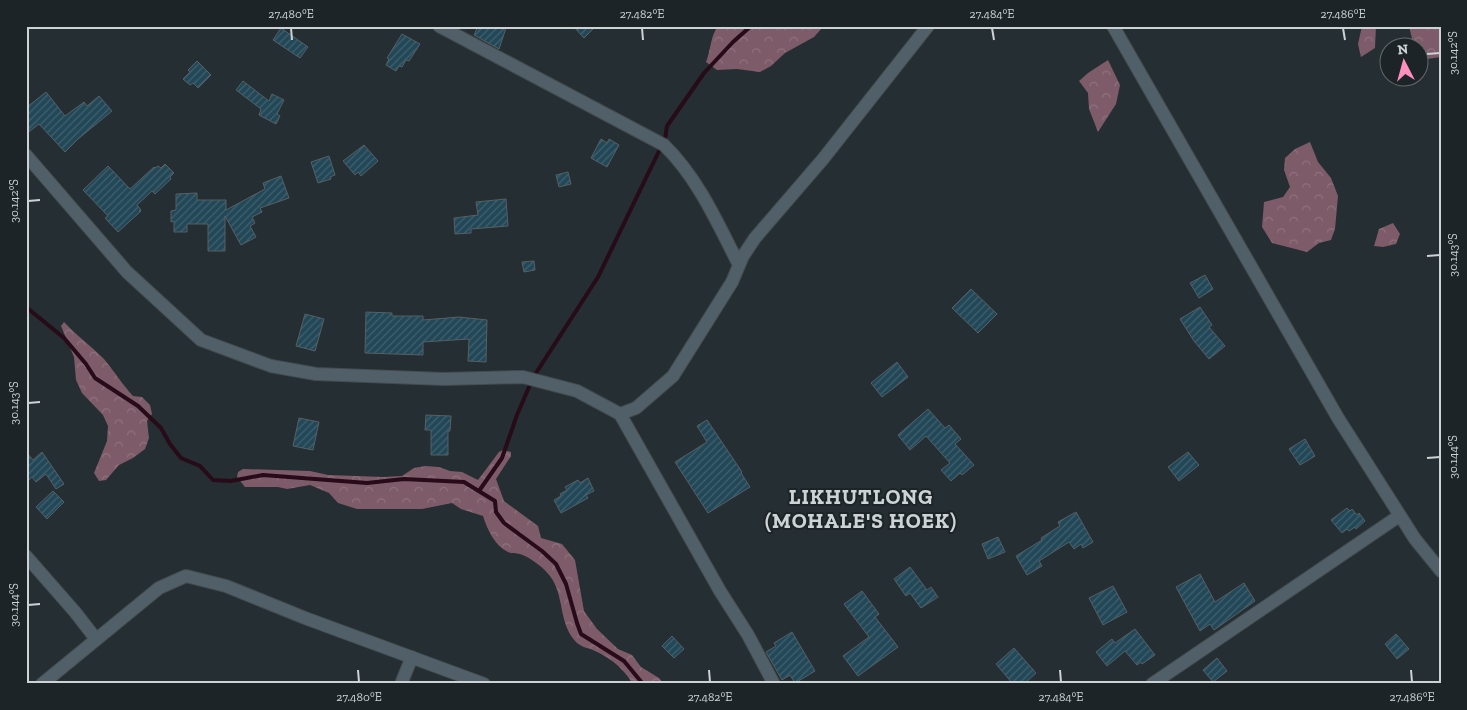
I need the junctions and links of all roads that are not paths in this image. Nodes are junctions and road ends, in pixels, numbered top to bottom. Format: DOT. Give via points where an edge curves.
graph roads {
  1 [pos="439,26"];
  2 [pos="928,26"];
  3 [pos="1112,26"];
  4 [pos="26,156"];
  5 [pos="739,265"];
  6 [pos="620,414"];
  7 [pos="1399,516"];
  8 [pos="26,556"];
  9 [pos="1441,571"];
  10 [pos="96,639"];
  11 [pos="412,657"];
  12 [pos="42,684"];
  13 [pos="401,684"];
  14 [pos="484,684"];
  15 [pos="774,684"];
  16 [pos="1152,684"];
  1 -- 5 [label="street" via="664,145 678,158"];
  2 -- 5 [label="street" via="823,159 755,238"];
  3 -- 7 [label="street" via="1338,418"];
  4 -- 6 [label="street" via="127,272 201,340 271,366 316,374 443,379 523,377 578,391"];
  5 -- 6 [label="street" via="732,282 673,376 636,408"];
  6 -- 15 [label="street"];
  7 -- 9 [label="street"];
  7 -- 16 [label="street"];
  8 -- 10 [label="street"];
  10 -- 11 [label="street" via="159,588 186,576 226,586"];
  10 -- 12 [label="street"];
  11 -- 13 [label="street"];
  11 -- 14 [label="street"];
}
